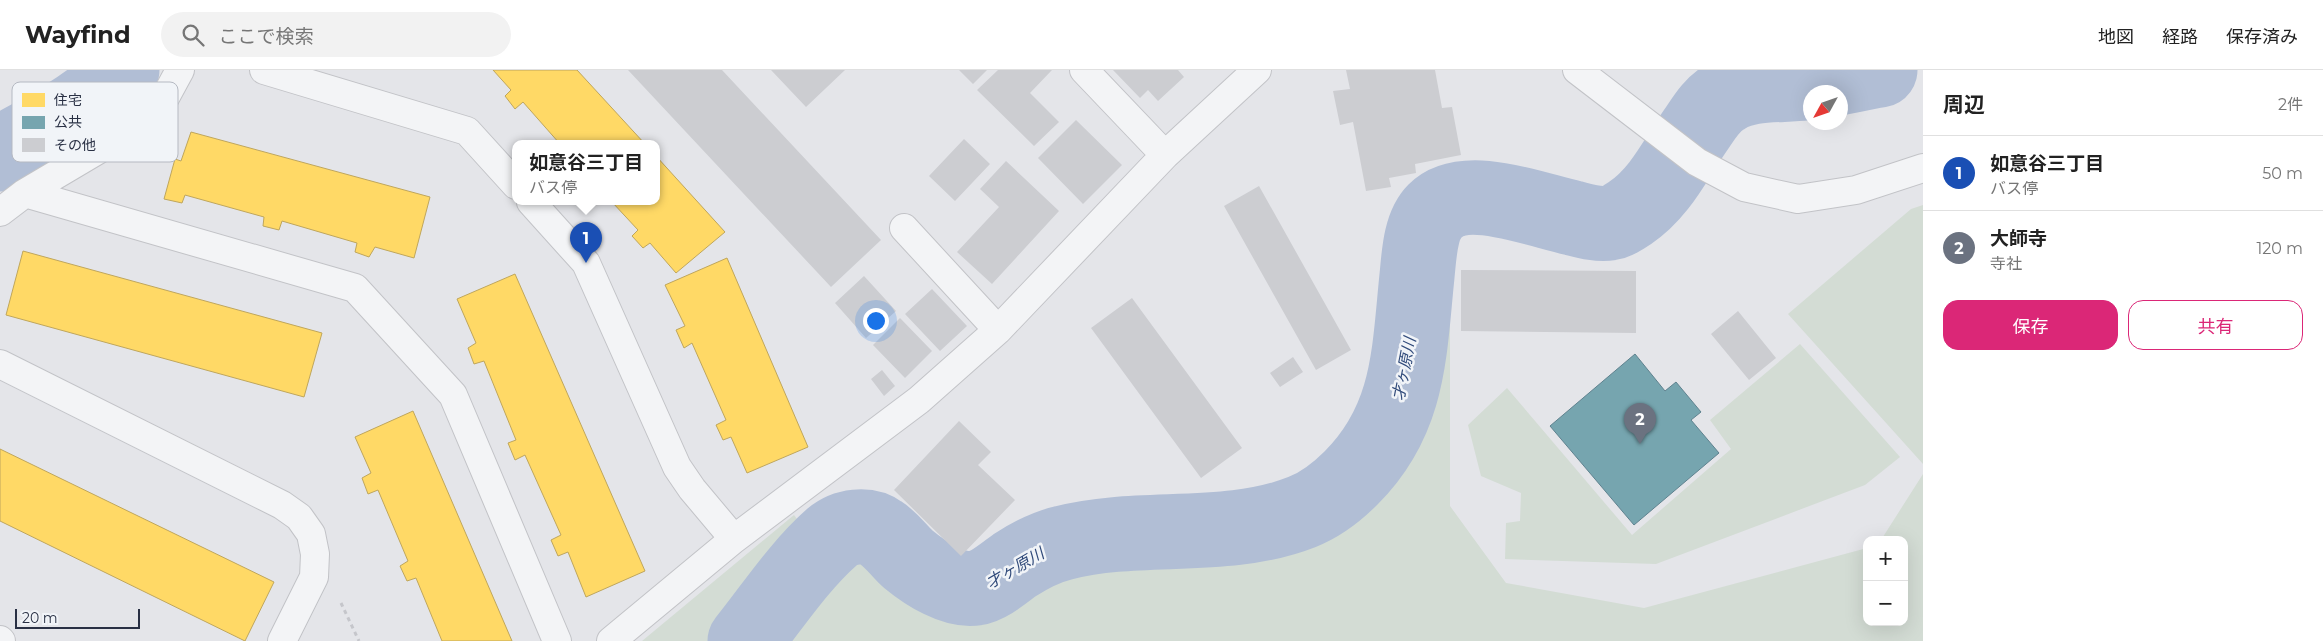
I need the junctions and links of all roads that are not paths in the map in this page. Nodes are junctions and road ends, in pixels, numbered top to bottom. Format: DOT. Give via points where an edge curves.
graph roads {
  1 [pos="180,70"];
  2 [pos="264,70"];
  3 [pos="1084,70"];
  4 [pos="1257,70"];
  5 [pos="1577,70"];
  6 [pos="173,82"];
  7 [pos="1165,155"];
  8 [pos="77,162"];
  9 [pos="1923,168"];
  10 [pos="512,181"];
  11 [pos="25,193"];
  12 [pos="534,205"];
  13 [pos="0,212"];
  14 [pos="904,228"];
  15 [pos="998,330"];
  16 [pos="0,364"];
  17 [pos="734,539"];
  18 [pos="282,641"];
  19 [pos="557,641"];
  20 [pos="611,641"];
  1 -- 6 [label="street"];
  2 -- 10 [label="street" via="467,130"];
  3 -- 7 [label="street"];
  4 -- 7 [label="street"];
  5 -- 9 [label="street" via="1697,162 1744,187 1798,199 1856,190"];
  7 -- 15 [label="street"];
  8 -- 11 [label="street"];
  11 -- 13 [label="street"];
  11 -- 19 [label="street" via="355,288 452,395"];
  12 -- 17 [label="street" via="586,263 677,467"];
  14 -- 15 [label="street"];
  15 -- 17 [label="street" via="919,400"];
  16 -- 18 [label="street" via="282,505 300,517 311,534 315,554 314,577"];
  17 -- 20 [label="street"];
}
